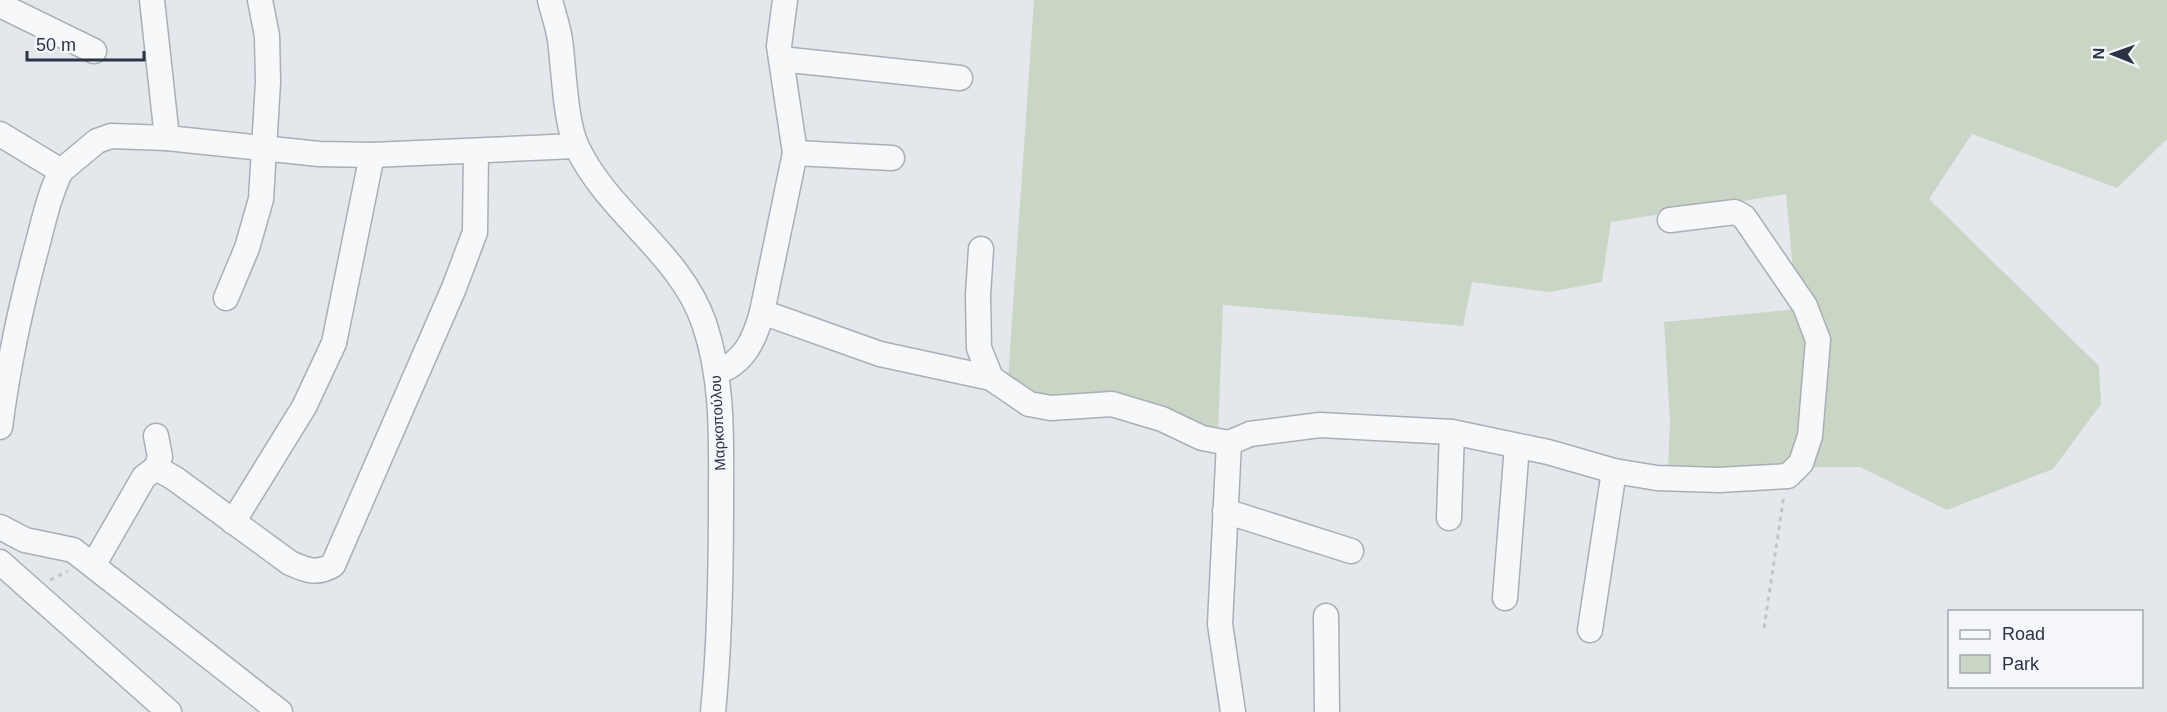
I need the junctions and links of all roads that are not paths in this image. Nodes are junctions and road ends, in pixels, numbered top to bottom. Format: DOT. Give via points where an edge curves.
graph roads {
  1 [pos="152,0"];
  2 [pos="260,0"];
  3 [pos="550,0"];
  4 [pos="785,0"];
  5 [pos="0,5"];
  6 [pos="94,51"];
  7 [pos="781,58"];
  8 [pos="960,78"];
  9 [pos="0,134"];
  10 [pos="167,138"];
  11 [pos="576,146"];
  12 [pos="264,149"];
  13 [pos="476,152"];
  14 [pos="795,153"];
  15 [pos="372,155"];
  16 [pos="892,158"];
  17 [pos="61,171"];
  18 [pos="1670,220"];
  19 [pos="981,249"];
  20 [pos="226,298"];
  21 [pos="762,312"];
  22 [pos="717,372"];
  23 [pos="991,378"];
  24 [pos="0,427"];
  25 [pos="1452,432"];
  26 [pos="156,436"];
  27 [pos="1229,443"];
  28 [pos="1517,446"];
  29 [pos="156,468"];
  30 [pos="1614,471"];
  31 [pos="1226,512"];
  32 [pos="1449,518"];
  33 [pos="233,522"];
  34 [pos="0,527"];
  35 [pos="1351,551"];
  36 [pos="0,562"];
  37 [pos="94,564"];
  38 [pos="1504,598"];
  39 [pos="1326,616"];
  40 [pos="1590,630"];
  41 [pos="169,712"];
  42 [pos="280,712"];
  43 [pos="713,712"];
  44 [pos="1233,712"];
  45 [pos="1328,712"];
  1 -- 10 [label="street"];
  2 -- 12 [label="street" via="267,36"];
  3 -- 11 [label="street, Μαρκοπούλου" via="560,37"];
  4 -- 7 [label="street"];
  5 -- 6 [label="street"];
  7 -- 8 [label="street"];
  7 -- 14 [label="street"];
  9 -- 17 [label="street"];
  10 -- 12 [label="street"];
  10 -- 17 [label="street" via="111,136 97,141"];
  11 -- 13 [label="street"];
  11 -- 22 [label="street, Μαρκοπούλου" via="622,212 689,291 704,322"];
  12 -- 15 [label="street"];
  12 -- 20 [label="street" via="261,199 247,248"];
  13 -- 15 [label="street"];
  13 -- 33 [label="street" via="475,232 333,565 322,572 308,571"];
  14 -- 16 [label="street"];
  14 -- 21 [label="street"];
  15 -- 33 [label="street" via="334,343 304,407"];
  17 -- 24 [label="street" via="29,274 5,384"];
  18 -- 30 [label="street" via="1734,212 1744,217 1805,306 1818,340 1810,436 1801,463 1788,476 1683,480"];
  19 -- 23 [label="street" via="979,348"];
  21 -- 22 [label="street" via="744,355"];
  21 -- 23 [label="street" via="880,354"];
  22 -- 43 [label="street, Μαρκοπούλου" via="721,543"];
  23 -- 27 [label="street" via="1029,404 1051,408 1112,404 1162,419 1202,438"];
  25 -- 27 [label="street" via="1320,426 1250,434"];
  25 -- 28 [label="street"];
  25 -- 32 [label="street"];
  26 -- 29 [label="street" via="160,457"];
  27 -- 31 [label="street"];
  28 -- 30 [label="street"];
  28 -- 38 [label="street"];
  29 -- 33 [label="street"];
  29 -- 37 [label="street" via="144,477"];
  30 -- 40 [label="street"];
  31 -- 35 [label="street"];
  31 -- 44 [label="street" via="1220,624"];
  34 -- 37 [label="street" via="25,540 73,550"];
  36 -- 41 [label="street"];
  37 -- 42 [label="street"];
  39 -- 45 [label="street"];
}
